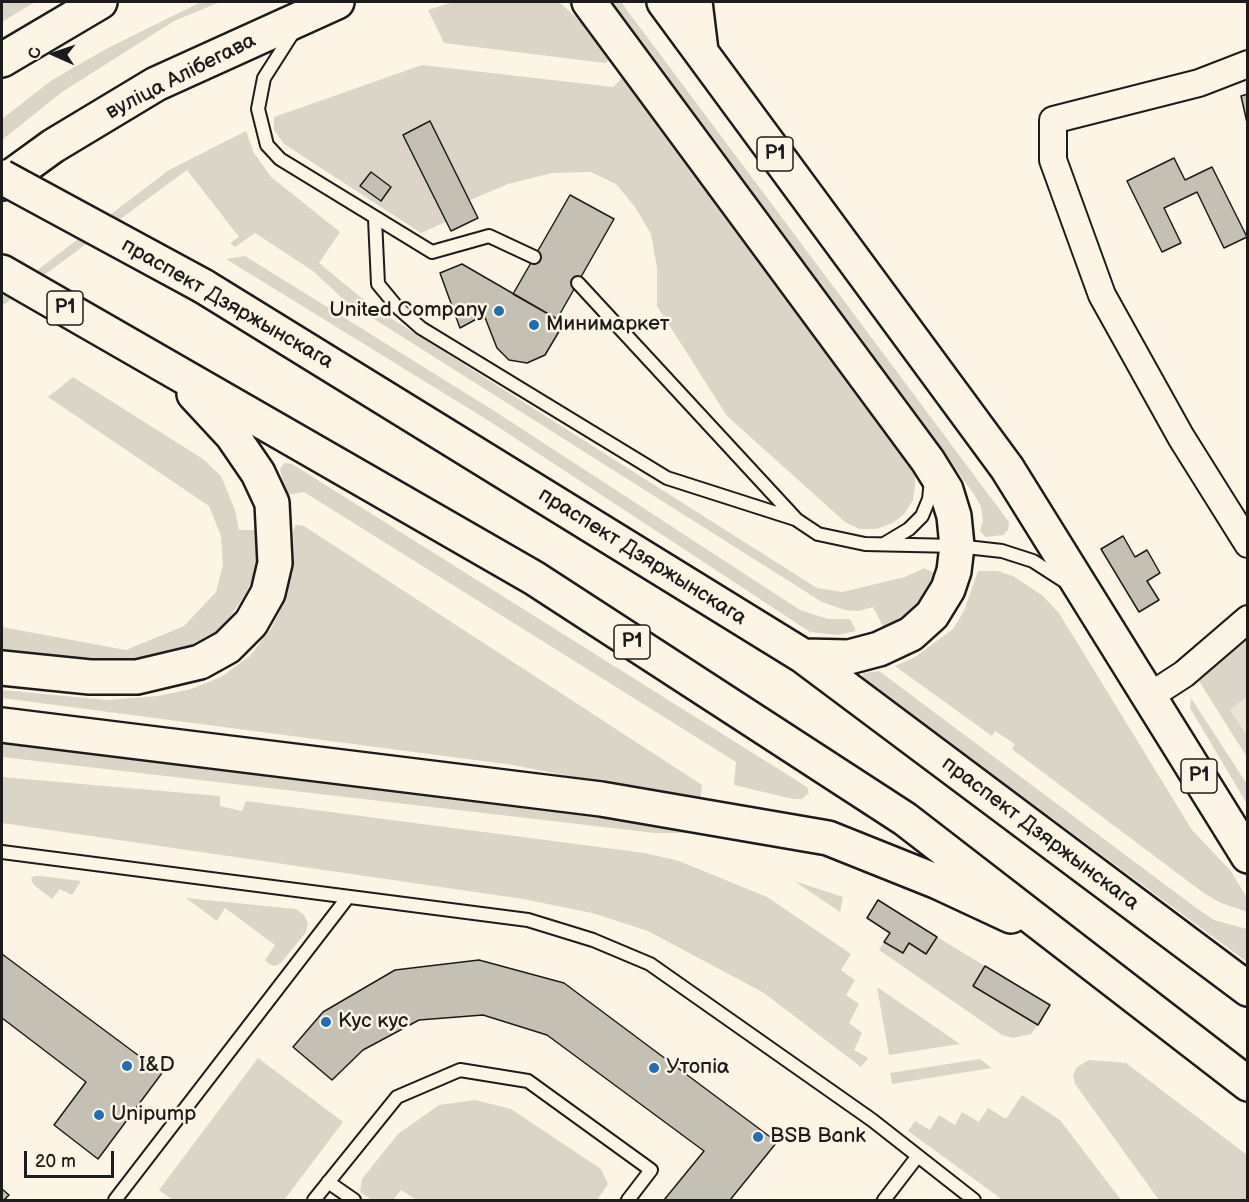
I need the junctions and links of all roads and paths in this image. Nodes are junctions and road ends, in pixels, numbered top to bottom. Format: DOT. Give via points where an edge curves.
graph roads {
  1 [pos="100,2"];
  2 [pos="589,2"];
  3 [pos="664,2"];
  4 [pos="695,2"];
  5 [pos="329,5"];
  6 [pos="701,53"];
  7 [pos="2,60"];
  8 [pos="1248,64"];
  9 [pos="2,177"];
  10 [pos="2,183"];
  11 [pos="375,219"];
  12 [pos="534,257"];
  13 [pos="2,272"];
  14 [pos="578,283"];
  15 [pos="170,368"];
  16 [pos="928,461"];
  17 [pos="796,520"];
  18 [pos="884,544"];
  19 [pos="1248,544"];
  20 [pos="957,546"];
  21 [pos="1093,604"];
  22 [pos="1248,619"];
  23 [pos="802,656"];
  24 [pos="2,668"];
  25 [pos="1150,696"];
  26 [pos="2,725"];
  27 [pos="2,852"];
  28 [pos="1248,856"];
  29 [pos="348,897"];
  30 [pos="1074,947"];
  31 [pos="1248,990"];
  32 [pos="1248,1084"];
  33 [pos="917,1157"];
  34 [pos="328,1182"];
  35 [pos="115,1200"];
  36 [pos="314,1200"];
  37 [pos="354,1200"];
  38 [pos="628,1200"];
  39 [pos="884,1200"];
  40 [pos="974,1200"];
  1 -- 7 [label="main road"];
  2 -- 16 [label="main road"];
  3 -- 6 [label="main road, Р1"];
  4 -- 6 [label="main road"];
  5 -- 10 [label="main road, вуліца Алібегава" via="156,84 52,146"];
  5 -- 11 [label="lane" via="293,32 264,78 258,109 261,129 267,145 279,159"];
  6 -- 21 [label="main road, Р1" via="1007,468"];
  8 -- 19 [label="street" via="1199,83 1053,120 1053,160 1102,295 1181,437"];
  9 -- 23 [label="main road, праспект Дзяржынскага, bridge" via="203,286"];
  11 -- 12 [label="lane" via="432,252 489,236"];
  11 -- 17 [label="lane" via="378,284 421,328 667,478"];
  13 -- 15 [label="main road, Р1"];
  14 -- 17 [label="lane"];
  15 -- 24 [label="main road" via="232,435 258,473 272,503 276,563 268,593 251,622 227,647 200,662 174,670 137,677 90,677"];
  15 -- 30 [label="main road, Р1" via="534,578 905,819"];
  16 -- 18 [label="lane" via="931,480 922,516"];
  16 -- 20 [label="main road" via="946,490"];
  17 -- 18 [label="lane" via="818,534 843,541"];
  18 -- 20 [label="lane"];
  20 -- 21 [label="lane" via="1002,551 1033,561"];
  20 -- 23 [label="main road" via="948,589 932,615 911,634 849,657"];
  21 -- 25 [label="main road, Р1"];
  22 -- 25 [label="street" via="1184,674"];
  23 -- 31 [label="main road, праспект Дзяржынскага"];
  25 -- 28 [label="main road, Р1"];
  26 -- 30 [label="main road" via="601,799 828,838 938,882"];
  27 -- 29 [label="lane"];
  29 -- 33 [label="lane" via="528,920 593,940 650,964 872,1120"];
  29 -- 35 [label="lane"];
  30 -- 32 [label="main road, Р1"];
  33 -- 39 [label="lane"];
  33 -- 40 [label="lane"];
  34 -- 36 [label="lane"];
  34 -- 37 [label="lane"];
  34 -- 38 [label="lane" via="397,1097 460,1070 528,1081 651,1170"];
}
